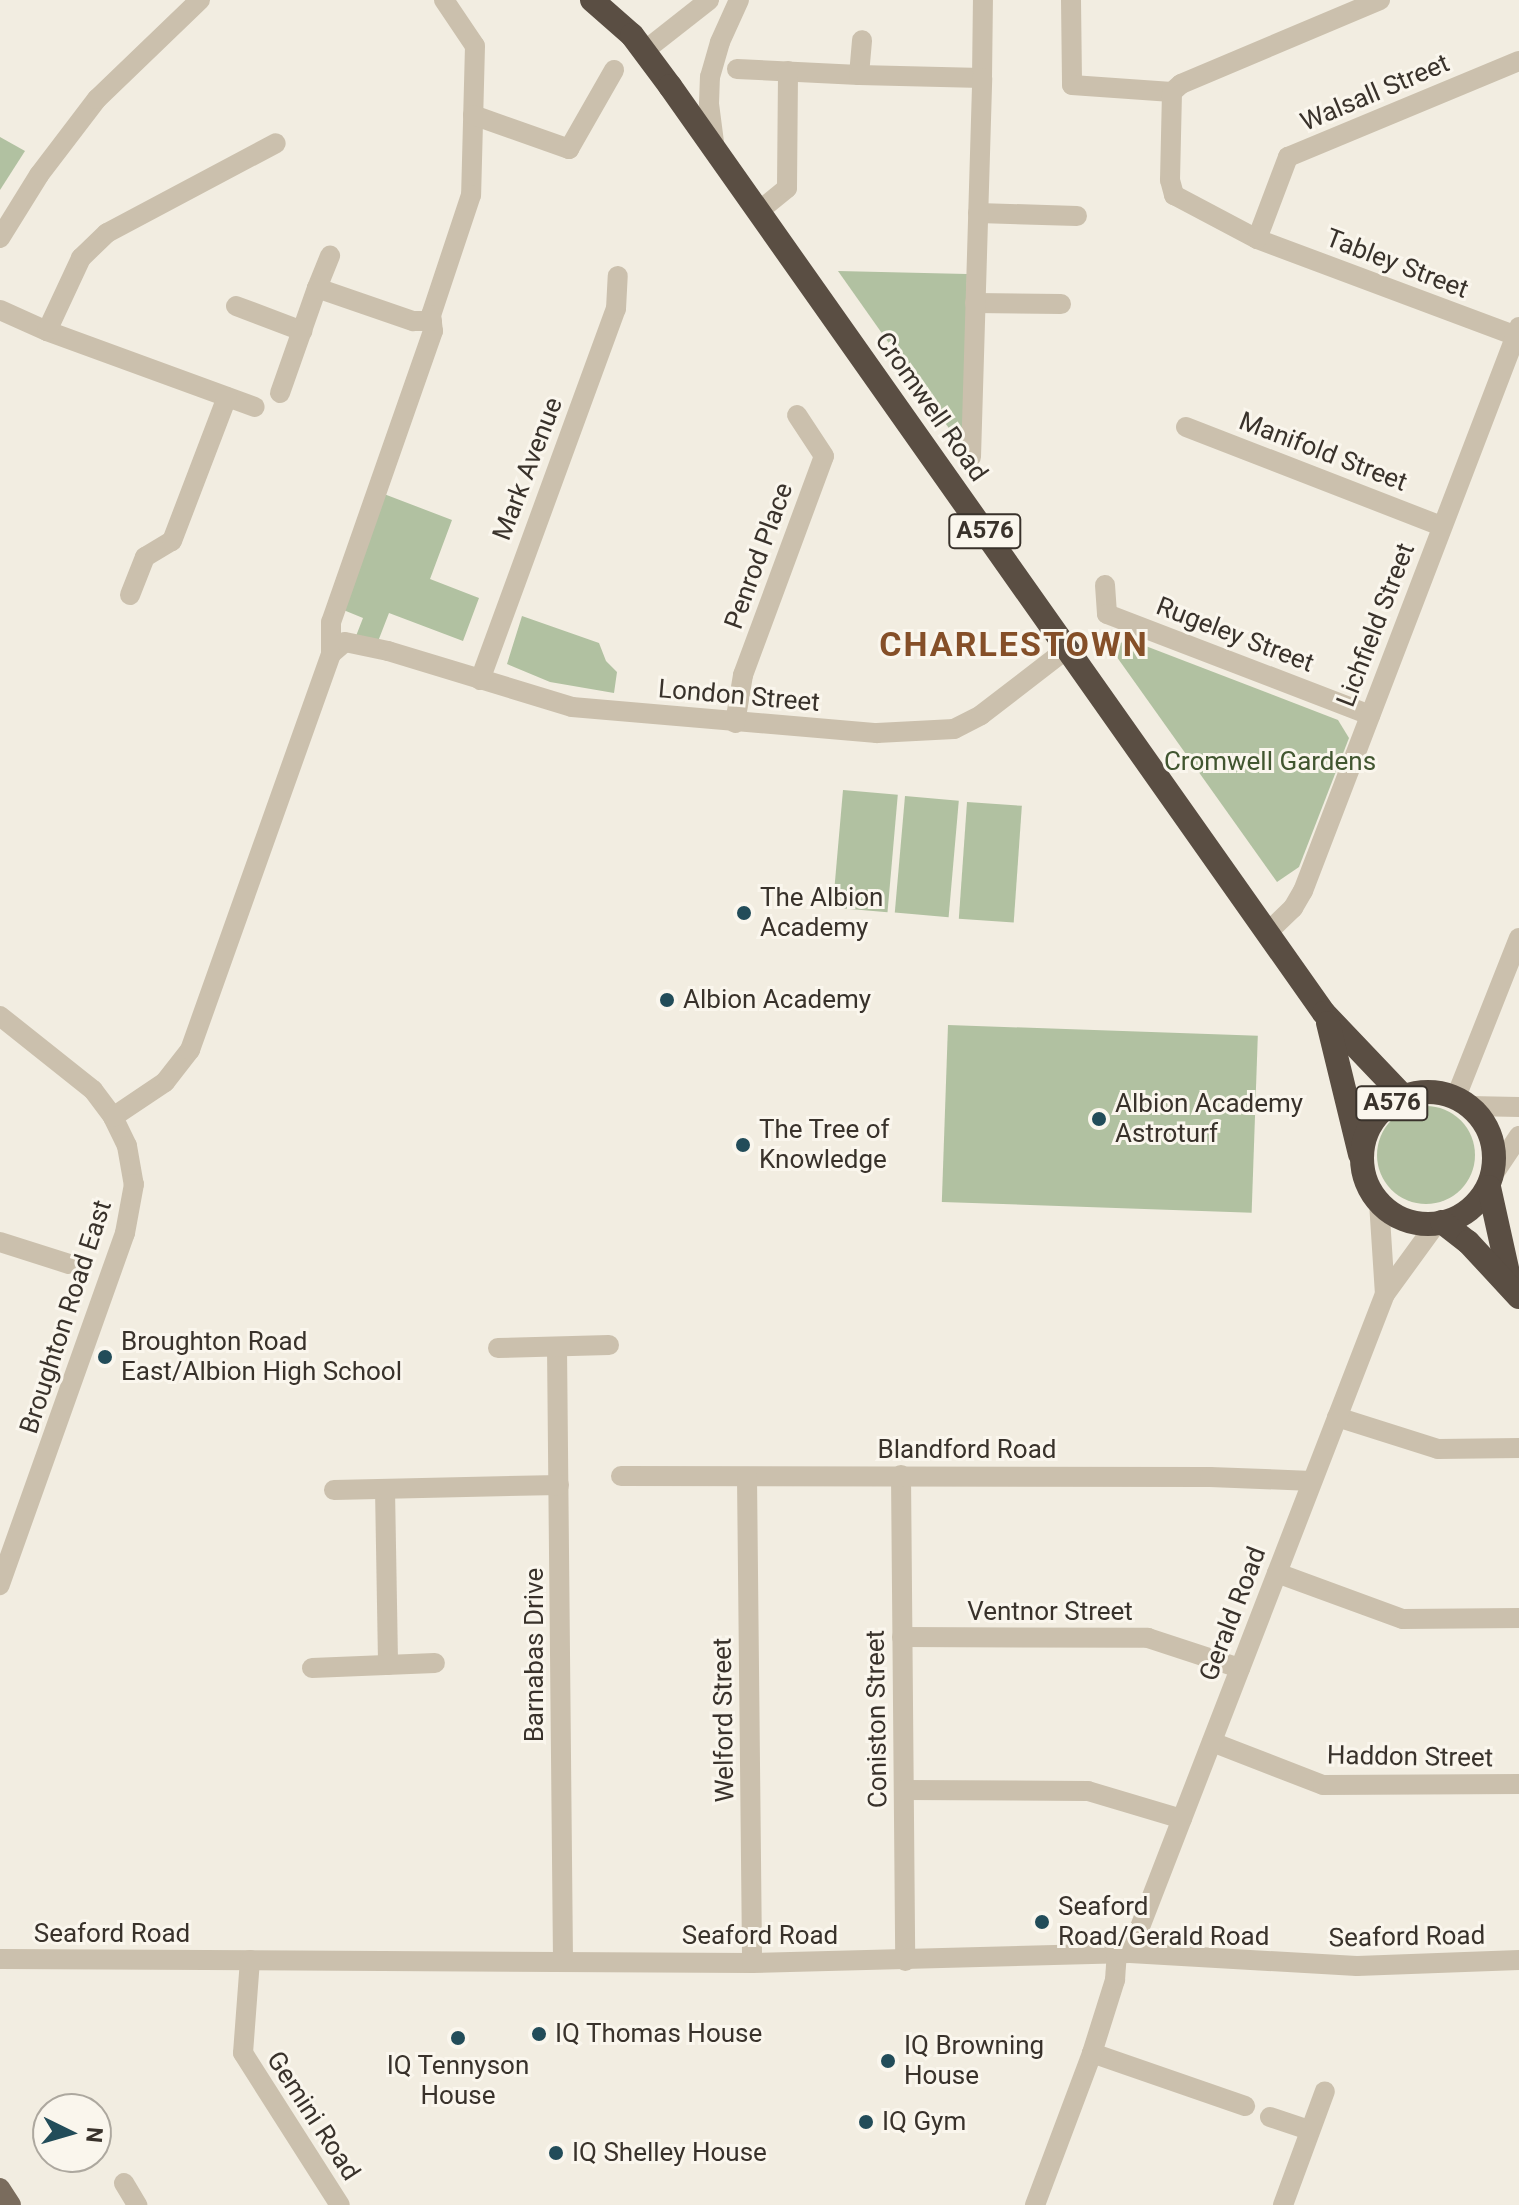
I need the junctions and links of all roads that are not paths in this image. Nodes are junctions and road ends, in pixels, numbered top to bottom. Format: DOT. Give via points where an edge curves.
graph roads {
  1 [pos="200,0"];
  2 [pos="444,0"];
  3 [pos="592,0"];
  4 [pos="709,0"];
  5 [pos="739,0"];
  6 [pos="983,0"];
  7 [pos="1071,0"];
  8 [pos="1380,0"];
  9 [pos="862,40"];
  10 [pos="643,52"];
  11 [pos="1519,61"];
  12 [pos="737,69"];
  13 [pos="614,70"];
  14 [pos="788,71"];
  15 [pos="859,75"];
  16 [pos="982,78"];
  17 [pos="1172,92"];
  18 [pos="473,115"];
  19 [pos="276,143"];
  20 [pos="716,150"];
  21 [pos="759,211"];
  22 [pos="978,213"];
  23 [pos="1077,216"];
  24 [pos="0,238"];
  25 [pos="1257,239"];
  26 [pos="330,255"];
  27 [pos="618,276"];
  28 [pos="317,288"];
  29 [pos="975,303"];
  30 [pos="1061,304"];
  31 [pos="236,306"];
  32 [pos="0,310"];
  33 [pos="432,321"];
  34 [pos="47,331"];
  35 [pos="302,331"];
  36 [pos="1518,333"];
  37 [pos="280,393"];
  38 [pos="227,397"];
  39 [pos="255,407"];
  40 [pos="797,415"];
  41 [pos="1186,427"];
  42 [pos="971,457"];
  43 [pos="1441,526"];
  44 [pos="1105,585"];
  45 [pos="130,595"];
  46 [pos="1068,648"];
  47 [pos="331,654"];
  48 [pos="480,680"];
  49 [pos="1370,715"];
  50 [pos="735,723"];
  51 [pos="1268,932"];
  52 [pos="1519,938"];
  53 [pos="1324,1013"];
  54 [pos="0,1016"];
  55 [pos="1403,1096"];
  56 [pos="1462,1101"];
  57 [pos="1519,1107"];
  58 [pos="113,1117"];
  59 [pos="1519,1136"];
  60 [pos="1362,1160"];
  61 [pos="1491,1181"];
  62 [pos="1379,1202"];
  63 [pos="1439,1223"];
  64 [pos="0,1242"];
  65 [pos="69,1264"];
  66 [pos="1515,1291"];
  67 [pos="1385,1294"];
  68 [pos="609,1345"];
  69 [pos="557,1347"];
  70 [pos="498,1348"];
  71 [pos="1337,1417"];
  72 [pos="1519,1448"];
  73 [pos="901,1475"];
  74 [pos="621,1476"];
  75 [pos="747,1477"];
  76 [pos="1312,1481"];
  77 [pos="559,1485"];
  78 [pos="385,1489"];
  79 [pos="334,1490"];
  80 [pos="1277,1573"];
  81 [pos="0,1585"];
  82 [pos="1519,1618"];
  83 [pos="902,1637"];
  84 [pos="435,1663"];
  85 [pos="388,1665"];
  86 [pos="312,1668"];
  87 [pos="1240,1668"];
  88 [pos="1212,1742"];
  89 [pos="1519,1784"];
  90 [pos="904,1790"];
  91 [pos="1182,1819"];
  92 [pos="1123,1953"];
  93 [pos="0,1959"];
  94 [pos="250,1960"];
  95 [pos="1519,1960"];
  96 [pos="905,1961"];
  97 [pos="563,1962"];
  98 [pos="752,1963"];
  99 [pos="1092,2053"];
  100 [pos="1325,2091"];
  101 [pos="1245,2106"];
  102 [pos="1270,2117"];
  103 [pos="1309,2130"];
  104 [pos="124,2183"];
  105 [pos="0,2188"];
  106 [pos="11,2205"];
  107 [pos="137,2205"];
  108 [pos="340,2205"];
  109 [pos="1035,2205"];
  110 [pos="1283,2205"];
  1 -- 24 [label="street" via="97,99 39,175"];
  2 -- 18 [label="street" via="475,46"];
  3 -- 10 [label="highway, Cromwell Road / A576" via="632,35"];
  4 -- 10 [label="street"];
  5 -- 20 [label="street" via="710,77"];
  6 -- 16 [label="street"];
  7 -- 17 [label="street" via="1072,85"];
  8 -- 17 [label="street"];
  9 -- 15 [label="street"];
  10 -- 20 [label="highway, Cromwell Road / A576"];
  11 -- 25 [label="street, Walsall Street" via="1288,157"];
  12 -- 14 [label="street"];
  13 -- 18 [label="street" via="569,149"];
  14 -- 15 [label="street"];
  14 -- 21 [label="street" via="787,188"];
  15 -- 16 [label="street"];
  16 -- 22 [label="street"];
  17 -- 25 [label="street, Tabley Street" via="1174,195"];
  18 -- 33 [label="street" via="471,195"];
  19 -- 34 [label="street" via="107,233 81,258"];
  20 -- 21 [label="highway, Cromwell Road / A576"];
  21 -- 46 [label="highway, Cromwell Road / A576"];
  22 -- 23 [label="street"];
  22 -- 29 [label="street"];
  25 -- 36 [label="street, Tabley Street"];
  26 -- 28 [label="street"];
  27 -- 48 [label="street, Mark Avenue" via="616,309"];
  28 -- 33 [label="street" via="413,321"];
  28 -- 35 [label="street"];
  29 -- 30 [label="street"];
  29 -- 42 [label="street"];
  31 -- 35 [label="street"];
  32 -- 34 [label="street"];
  33 -- 47 [label="street" via="433,331 331,622"];
  34 -- 38 [label="street"];
  35 -- 37 [label="street"];
  36 -- 43 [label="street, Lichfield Street"];
  38 -- 39 [label="street"];
  38 -- 45 [label="street" via="172,541 145,557"];
  40 -- 50 [label="street, Penrod Place" via="824,456 743,675"];
  41 -- 43 [label="street, Manifold Street"];
  43 -- 49 [label="street, Lichfield Street"];
  44 -- 49 [label="street, Rugeley Street" via="1107,614"];
  46 -- 50 [label="street, London Street" via="981,715 954,729 877,733"];
  46 -- 51 [label="highway, Cromwell Road / A576"];
  47 -- 48 [label="street, London Street" via="345,642"];
  47 -- 58 [label="street" via="190,1050 165,1082"];
  48 -- 50 [label="street, London Street" via="572,707"];
  49 -- 51 [label="street, Lichfield Street" via="1303,891"];
  51 -- 53 [label="highway, Cromwell Road / A576"];
  52 -- 56 [label="street"];
  53 -- 55 [label="highway, Cromwell Road / A576"];
  53 -- 60 [label="highway, Cromwell Road / A576"];
  54 -- 58 [label="street, Broughton Road East" via="93,1090"];
  55 -- 56 [label="highway, A576" via="1434,1091"];
  55 -- 60 [label="highway, A576" via="1383,1108 1365,1137"];
  56 -- 57 [label="street"];
  56 -- 61 [label="highway, A576" via="1489,1130 1495,1152"];
  58 -- 81 [label="street, Broughton Road East" via="132,1165 130,1217"];
  59 -- 61 [label="street"];
  60 -- 62 [label="highway, A576"];
  61 -- 63 [label="highway" via="1458,1217"];
  61 -- 66 [label="highway, A576"];
  62 -- 63 [label="highway, A576" via="1413,1222"];
  62 -- 67 [label="street, Gerald Road"];
  63 -- 66 [label="highway, A576"];
  63 -- 67 [label="street, Gerald Road"];
  64 -- 65 [label="street"];
  67 -- 71 [label="street, Gerald Road"];
  68 -- 69 [label="street"];
  69 -- 70 [label="street"];
  69 -- 77 [label="street, Barnabas Drive"];
  71 -- 72 [label="street" via="1438,1449"];
  71 -- 76 [label="street, Gerald Road"];
  73 -- 75 [label="street, Blandford Road"];
  73 -- 76 [label="street, Blandford Road"];
  73 -- 83 [label="street, Coniston Street"];
  74 -- 75 [label="street, Blandford Road"];
  75 -- 98 [label="street, Welford Street"];
  76 -- 80 [label="street, Gerald Road"];
  77 -- 78 [label="street"];
  77 -- 97 [label="street, Barnabas Drive"];
  78 -- 79 [label="street"];
  78 -- 85 [label="street"];
  80 -- 82 [label="street" via="1403,1619"];
  80 -- 87 [label="street, Gerald Road"];
  83 -- 87 [label="street, Ventnor Street" via="1148,1638"];
  83 -- 90 [label="street, Coniston Street"];
  84 -- 85 [label="street"];
  85 -- 86 [label="street"];
  87 -- 88 [label="street, Gerald Road"];
  88 -- 89 [label="street, Haddon Street" via="1323,1785"];
  88 -- 91 [label="street, Gerald Road"];
  90 -- 91 [label="street" via="1088,1791"];
  90 -- 96 [label="street, Coniston Street"];
  91 -- 92 [label="street, Gerald Road"];
  92 -- 95 [label="street, Seaford Road" via="1357,1966"];
  92 -- 96 [label="street, Seaford Road"];
  92 -- 99 [label="street, Gerald Road"];
  93 -- 94 [label="street, Seaford Road"];
  94 -- 97 [label="street, Seaford Road"];
  94 -- 108 [label="street, Gemini Road" via="243,2053"];
  96 -- 98 [label="street, Seaford Road"];
  97 -- 98 [label="street, Seaford Road"];
  99 -- 101 [label="street"];
  99 -- 109 [label="street, Gerald Road"];
  100 -- 103 [label="street"];
  102 -- 103 [label="street"];
  103 -- 110 [label="street"];
  104 -- 107 [label="street"];
  105 -- 106 [label="main road"];
}
